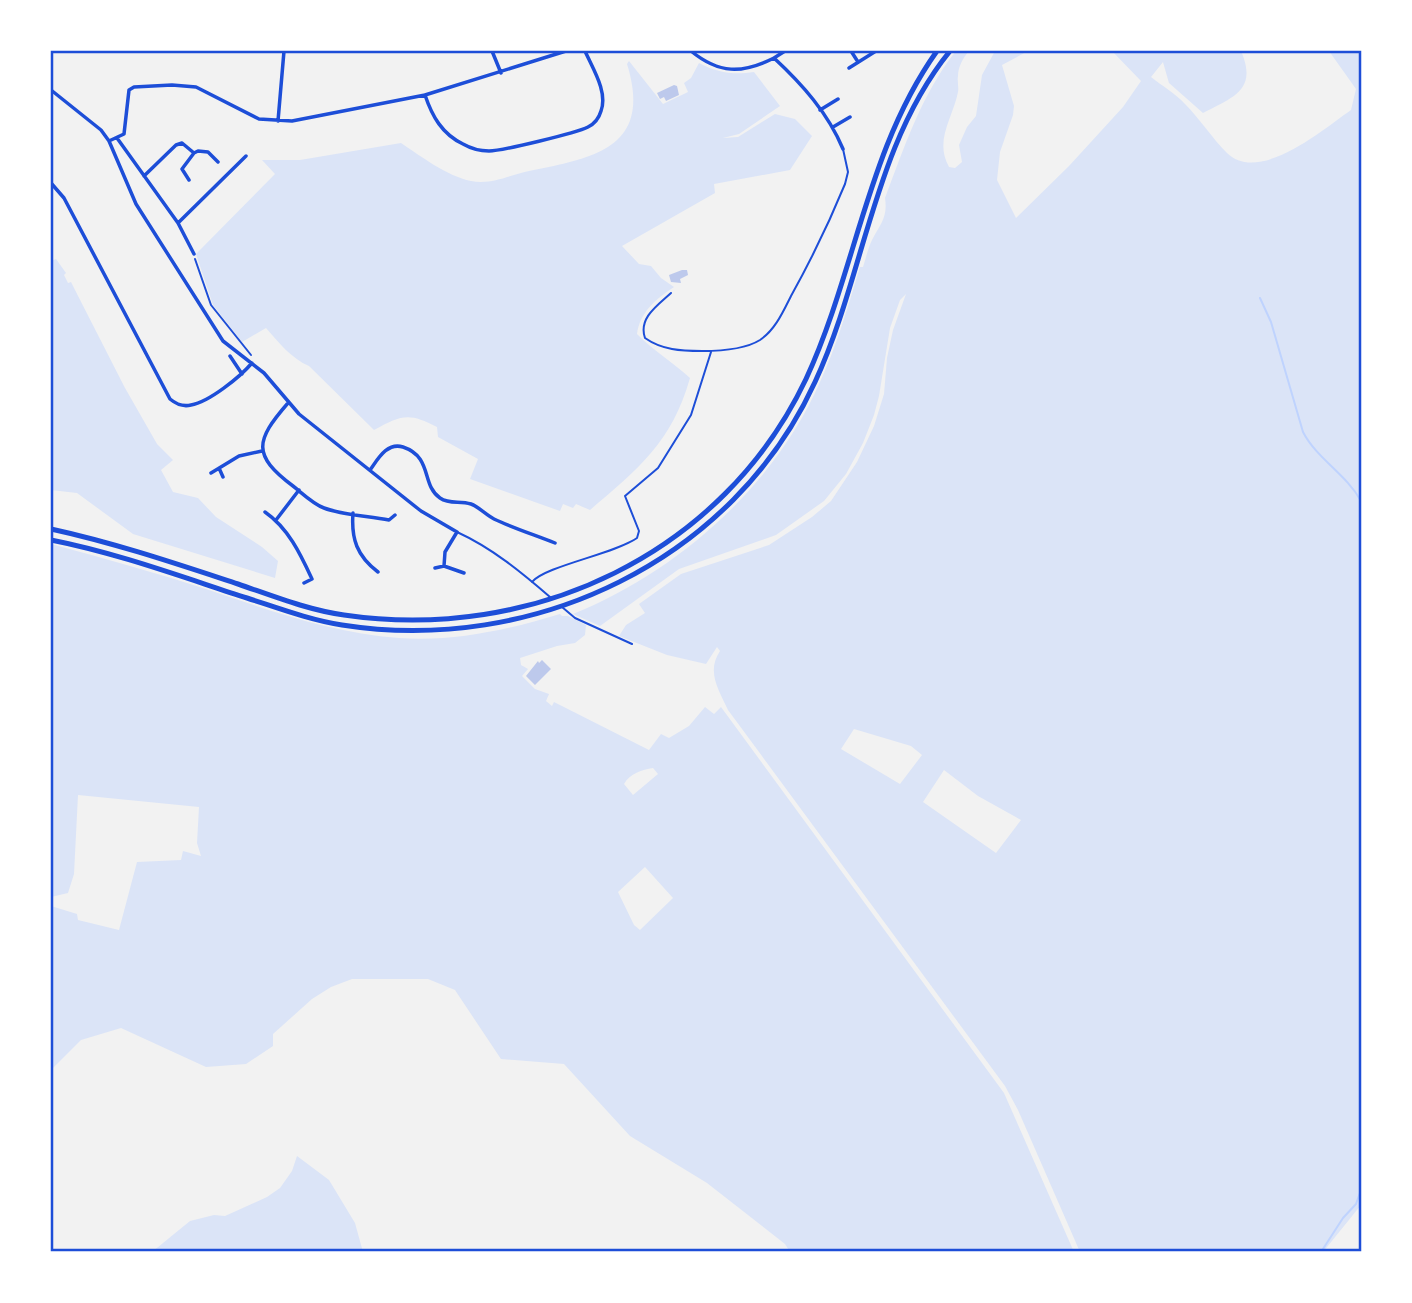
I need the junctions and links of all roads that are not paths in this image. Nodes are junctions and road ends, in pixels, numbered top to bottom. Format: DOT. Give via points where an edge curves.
graph roads {
  1 [pos="284,51"];
  2 [pos="492,51"];
  3 [pos="566,51"];
  4 [pos="585,51"];
  5 [pos="691,51"];
  6 [pos="785,51"];
  7 [pos="851,51"];
  8 [pos="876,51"];
  9 [pos="937,51"];
  10 [pos="950,51"];
  11 [pos="774,58"];
  12 [pos="858,62"];
  13 [pos="849,68"];
  14 [pos="501,73"];
  15 [pos="51,90"];
  16 [pos="425,95"];
  17 [pos="838,99"];
  18 [pos="820,110"];
  19 [pos="850,117"];
  20 [pos="278,121"];
  21 [pos="833,127"];
  22 [pos="117,138"];
  23 [pos="109,141"];
  24 [pos="842,149"];
  25 [pos="194,153"];
  26 [pos="246,156"];
  27 [pos="218,162"];
  28 [pos="144,176"];
  29 [pos="189,180"];
  30 [pos="51,183"];
  31 [pos="178,223"];
  32 [pos="194,254"];
  33 [pos="671,293"];
  34 [pos="712,351"];
  35 [pos="230,356"];
  36 [pos="252,363"];
  37 [pos="242,374"];
  38 [pos="288,403"];
  39 [pos="262,451"];
  40 [pos="219,468"];
  41 [pos="370,470"];
  42 [pos="211,474"];
  43 [pos="223,477"];
  44 [pos="299,490"];
  45 [pos="265,512"];
  46 [pos="353,513"];
  47 [pos="396,515"];
  48 [pos="276,520"];
  49 [pos="51,530"];
  50 [pos="457,532"];
  51 [pos="535,535"];
  52 [pos="51,540"];
  53 [pos="533,542"];
  54 [pos="555,542"];
  55 [pos="374,558"];
  56 [pos="369,565"];
  57 [pos="444,566"];
  58 [pos="435,568"];
  59 [pos="378,572"];
  60 [pos="464,573"];
  61 [pos="532,582"];
  62 [pos="304,583"];
  63 [pos="551,598"];
  64 [pos="561,607"];
  65 [pos="632,644"];
  1 -- 20 [label="street"];
  2 -- 14 [label="street"];
  3 -- 14 [label="street"];
  4 -- 16 [label="street" via="604,97 596,120 582,130 503,149 476,149 443,131"];
  5 -- 11 [label="street" via="714,66 738,70"];
  6 -- 11 [label="street"];
  7 -- 12 [label="street"];
  8 -- 12 [label="street"];
  9 -- 49 [label="main road" via="890,135 822,338 784,418 746,471 685,530 647,557 581,590 528,606 469,618 403,620 343,615"];
  10 -- 52 [label="main road" via="905,124 831,341 788,432 755,475 700,530 622,583 534,616 471,629 401,630 341,625"];
  11 -- 18 [label="street"];
  12 -- 13 [label="street"];
  14 -- 16 [label="street"];
  15 -- 23 [label="street"];
  16 -- 20 [label="street" via="333,115"];
  17 -- 18 [label="street"];
  18 -- 21 [label="street"];
  19 -- 21 [label="street"];
  20 -- 22 [label="street" via="259,119 196,87 141,86 129,90 127,125"];
  21 -- 24 [label="street"];
  22 -- 23 [label="street"];
  22 -- 28 [label="street"];
  23 -- 36 [label="street" via="136,204 219,336"];
  24 -- 34 [label="lane" via="848,172 845,184 824,236 781,314 759,341"];
  25 -- 27 [label="street" via="208,152"];
  25 -- 28 [label="street" via="182,143 176,145"];
  25 -- 29 [label="street" via="182,169"];
  26 -- 31 [label="street"];
  28 -- 31 [label="street"];
  30 -- 37 [label="street" via="64,198 170,400 184,406 200,403"];
  31 -- 32 [label="street"];
  33 -- 34 [label="lane" via="643,324 645,338 667,349"];
  34 -- 61 [label="lane" via="691,415 658,468 625,496 639,531 637,538 542,574"];
  35 -- 37 [label="street"];
  36 -- 37 [label="street"];
  36 -- 38 [label="street"];
  38 -- 39 [label="street" via="265,434"];
  38 -- 41 [label="street"];
  39 -- 40 [label="street" via="239,456"];
  39 -- 44 [label="street" via="273,471"];
  40 -- 42 [label="street"];
  40 -- 43 [label="street"];
  41 -- 50 [label="street"];
  41 -- 51 [label="street" via="385,450 402,446 421,461 440,498 471,504 495,520"];
  44 -- 46 [label="street" via="323,508"];
  44 -- 48 [label="street"];
  45 -- 48 [label="street"];
  46 -- 47 [label="street" via="389,520"];
  46 -- 56 [label="street" via="354,543"];
  48 -- 62 [label="street" via="302,555 312,579"];
  50 -- 57 [label="street" via="445,552"];
  50 -- 61 [label="lane" via="483,544"];
  51 -- 53 [label="street"];
  51 -- 54 [label="street"];
  55 -- 56 [label="street"];
  56 -- 59 [label="street"];
  57 -- 58 [label="street"];
  57 -- 60 [label="street"];
  61 -- 63 [label="lane"];
  64 -- 65 [label="lane"];
}
